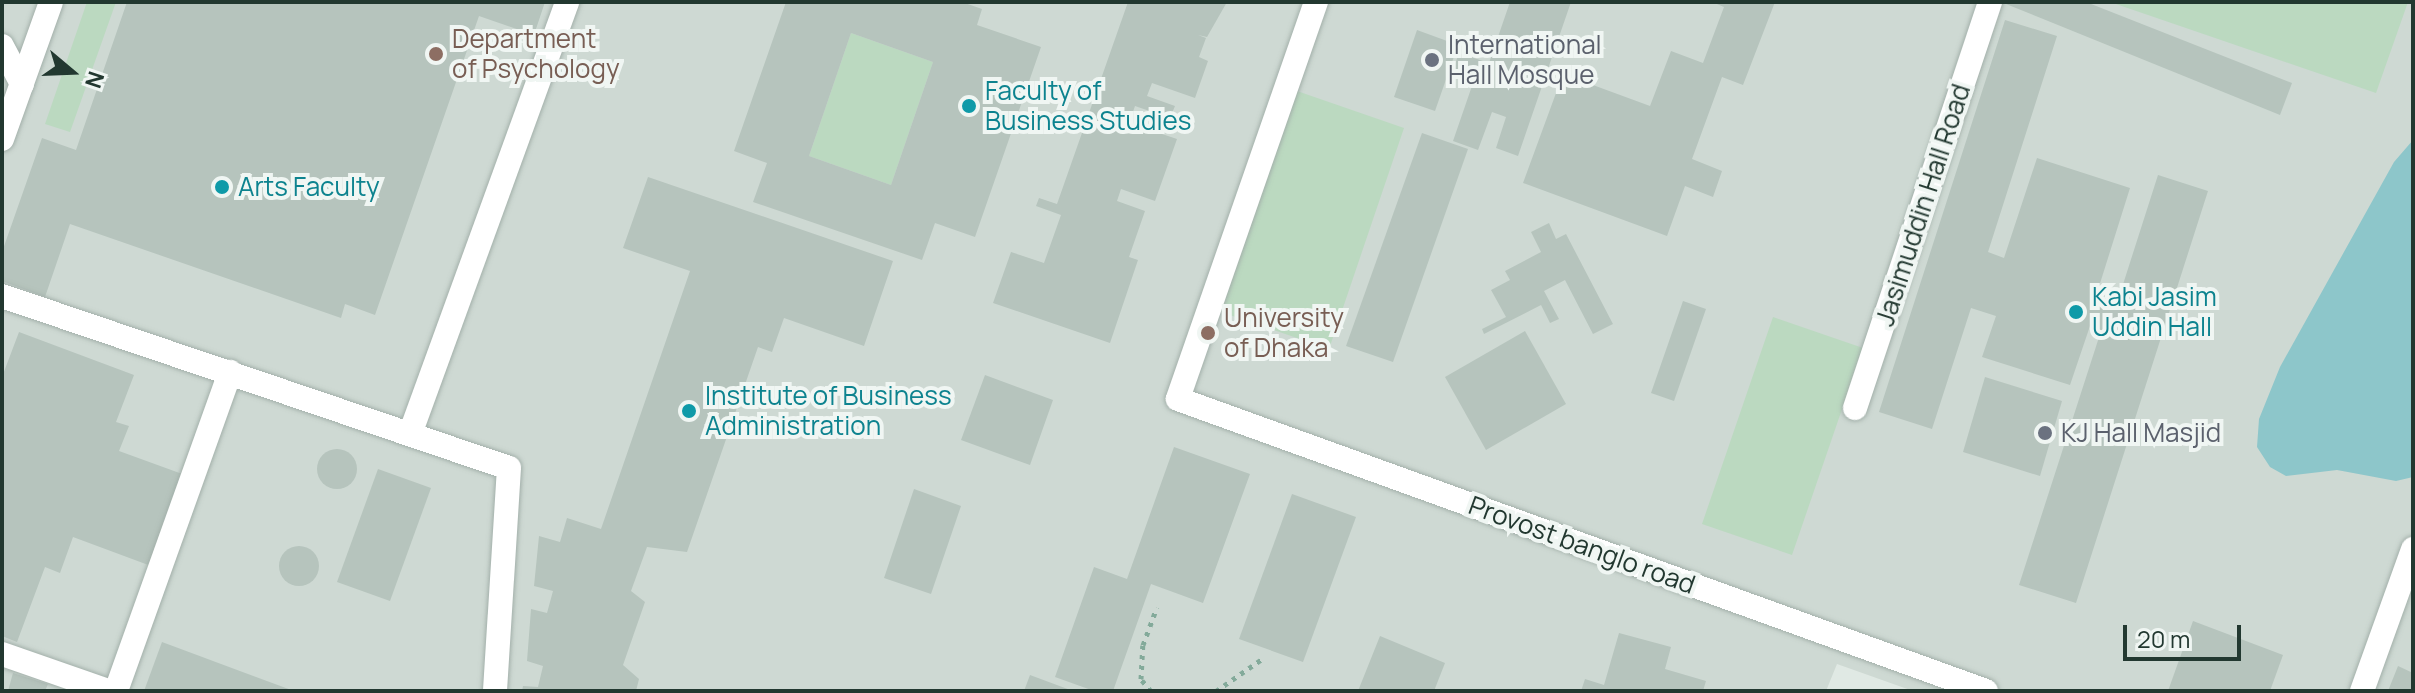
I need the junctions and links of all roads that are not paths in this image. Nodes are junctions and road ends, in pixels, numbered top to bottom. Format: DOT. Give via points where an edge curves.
graph roads {
  1 [pos="51,2"];
  2 [pos="567,2"];
  3 [pos="1316,2"];
  4 [pos="1990,2"];
  5 [pos="2,46"];
  6 [pos="22,84"];
  7 [pos="2,139"];
  8 [pos="2,296"];
  9 [pos="230,372"];
  10 [pos="1855,408"];
  11 [pos="410,434"];
  12 [pos="2413,549"];
  13 [pos="2,654"];
  14 [pos="108,691"];
  15 [pos="116,691"];
  16 [pos="495,691"];
  17 [pos="1986,691"];
  18 [pos="2362,691"];
  1 -- 6 [label="lane"];
  2 -- 11 [label="lane"];
  3 -- 17 [label="lane, Provost banglo road" via="1178,399"];
  4 -- 10 [label="lane, Jasimuddin Hall Road"];
  5 -- 6 [label="lane"];
  6 -- 7 [label="lane"];
  8 -- 9 [label="lane"];
  9 -- 11 [label="lane"];
  9 -- 15 [label="lane"];
  11 -- 16 [label="lane" via="509,468"];
  12 -- 18 [label="lane"];
  13 -- 14 [label="lane"];
}
